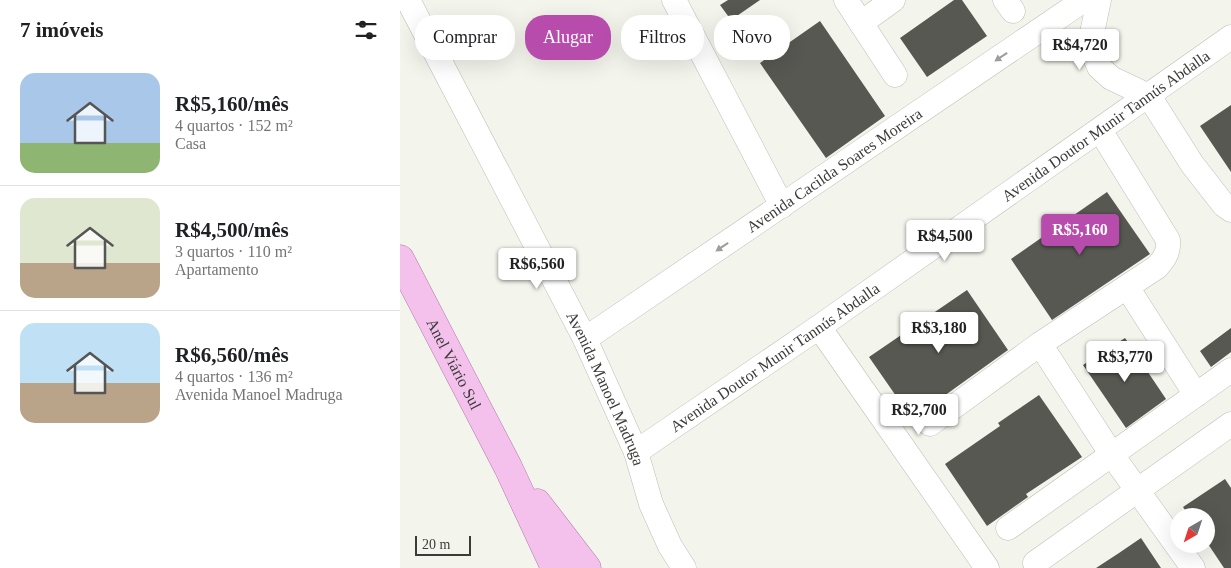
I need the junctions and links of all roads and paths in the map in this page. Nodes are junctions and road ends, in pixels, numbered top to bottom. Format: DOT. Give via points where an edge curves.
graph roads {
  1 [pos="408,0"];
  2 [pos="674,0"];
  3 [pos="846,0"];
  4 [pos="893,0"];
  5 [pos="1084,0"];
  6 [pos="1099,0"];
  7 [pos="861,23"];
  8 [pos="1231,37"];
  9 [pos="895,75"];
  10 [pos="1149,96"];
  11 [pos="1100,130"];
  12 [pos="782,206"];
  13 [pos="1231,210"];
  14 [pos="400,259"];
  15 [pos="1126,287"];
  16 [pos="819,327"];
  17 [pos="584,340"];
  18 [pos="1040,344"];
  19 [pos="1231,370"];
  20 [pos="1196,395"];
  21 [pos="930,424"];
  22 [pos="1231,424"];
  23 [pos="636,452"];
  24 [pos="1112,455"];
  25 [pos="508,467"];
  26 [pos="1136,491"];
  27 [pos="1008,528"];
  28 [pos="1035,563"];
  29 [pos="555,568"];
  30 [pos="587,568"];
  31 [pos="684,568"];
  32 [pos="988,568"];
  33 [pos="1193,568"];
  1 -- 17 [label="street, Avenida Manoel Madruga"];
  2 -- 12 [label="street"];
  3 -- 7 [label="street"];
  4 -- 7 [label="street"];
  5 -- 12 [label="street, Avenida Cacilda Soares Moreira, one-way"];
  6 -- 10 [label="street" via="1092,34 1093,52 1099,67 1111,78"];
  7 -- 9 [label="street"];
  8 -- 10 [label="street, Avenida Doutor Munir Tannús Abdalla"];
  10 -- 11 [label="street, Avenida Doutor Munir Tannús Abdalla"];
  10 -- 13 [label="street" via="1192,164 1224,206"];
  11 -- 15 [label="street" via="1168,240 1168,250 1158,267"];
  11 -- 16 [label="street, Avenida Doutor Munir Tannús Abdalla"];
  12 -- 17 [label="street, Avenida Cacilda Soares Moreira, one-way"];
  14 -- 25 [label="main road, Anel Viário Sul"];
  15 -- 18 [label="street"];
  15 -- 20 [label="street"];
  16 -- 23 [label="street, Avenida Doutor Munir Tannús Abdalla"];
  16 -- 32 [label="street"];
  17 -- 23 [label="street, Avenida Manoel Madruga"];
  18 -- 21 [label="street"];
  18 -- 24 [label="street"];
  19 -- 20 [label="street"];
  20 -- 24 [label="street"];
  22 -- 26 [label="street"];
  23 -- 31 [label="street, Avenida Manoel Madruga" via="651,504"];
  24 -- 26 [label="street"];
  24 -- 27 [label="street"];
  25 -- 29 [label="main road, Anel Viário Sul"];
  25 -- 30 [label="main road, Anel Viário Sul"];
  26 -- 28 [label="street"];
  26 -- 33 [label="street"];
}
